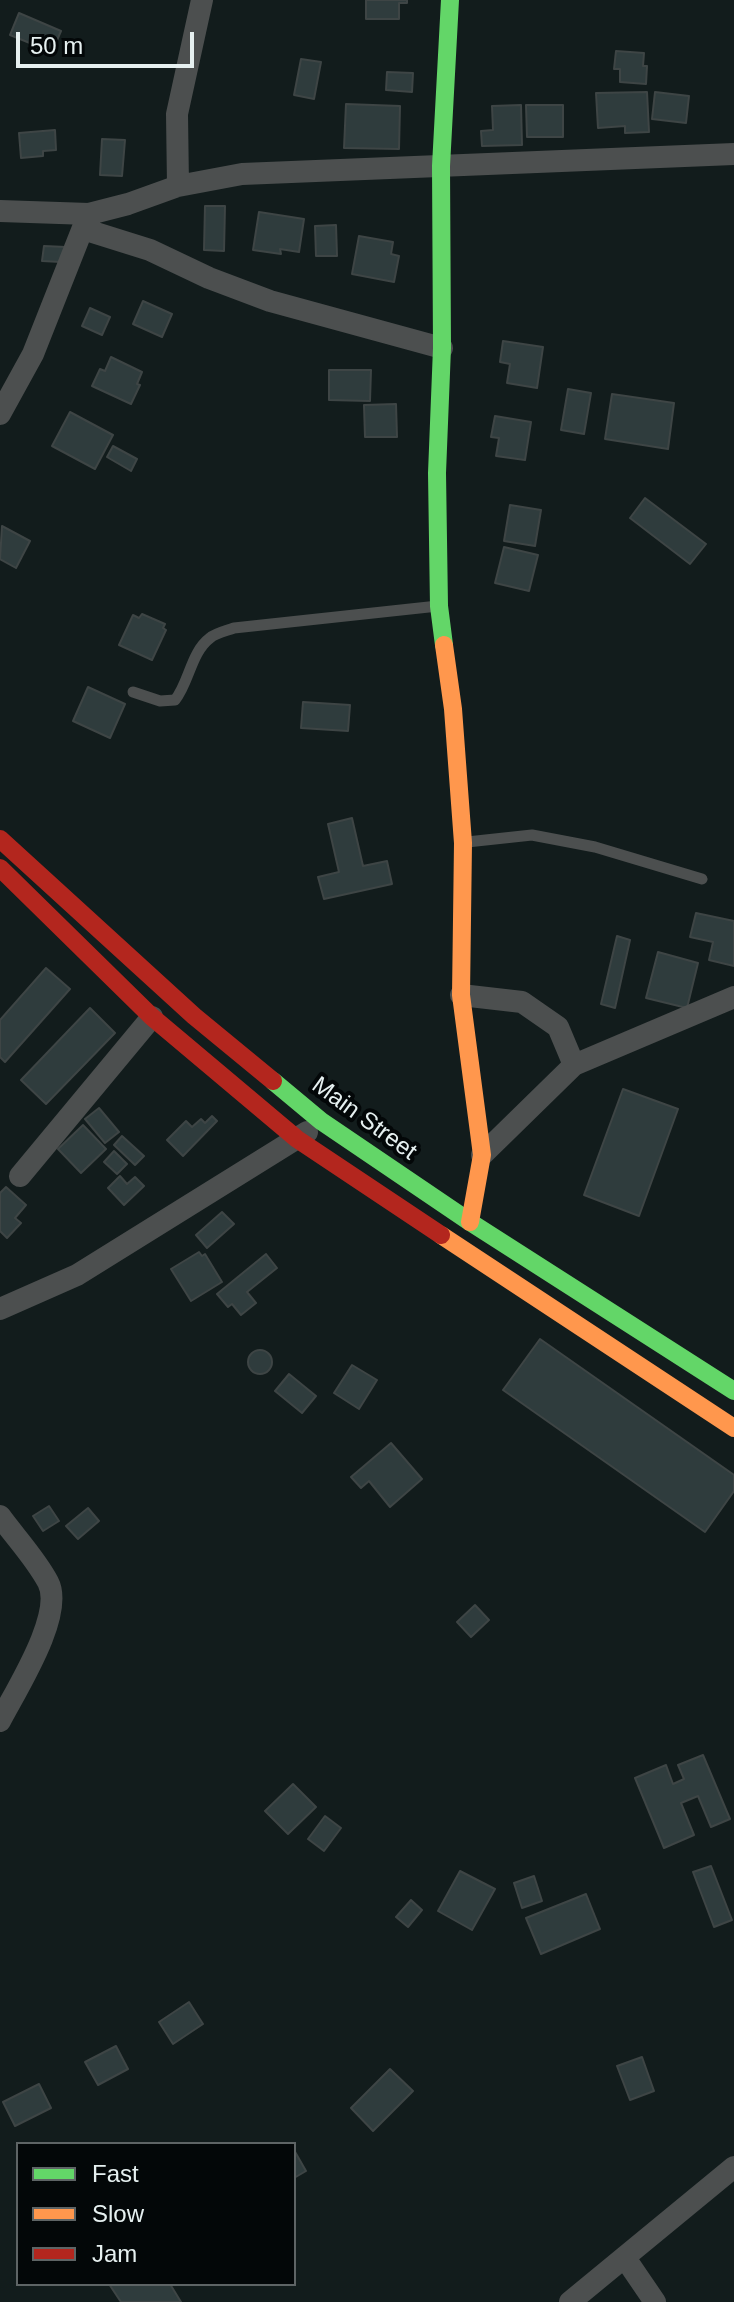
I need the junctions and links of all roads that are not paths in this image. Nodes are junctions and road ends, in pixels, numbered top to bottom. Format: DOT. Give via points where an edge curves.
graph roads {
  1 [pos="202,0"];
  2 [pos="450,0"];
  3 [pos="734,154"];
  4 [pos="441,166"];
  5 [pos="178,186"];
  6 [pos="0,211"];
  7 [pos="86,222"];
  8 [pos="442,348"];
  9 [pos="2,405"];
  10 [pos="439,606"];
  11 [pos="133,692"];
  12 [pos="0,839"];
  13 [pos="463,843"];
  14 [pos="0,868"];
  15 [pos="702,879"];
  16 [pos="461,995"];
  17 [pos="734,997"];
  18 [pos="152,1017"];
  19 [pos="574,1065"];
  20 [pos="321,1121"];
  21 [pos="297,1139"];
  22 [pos="482,1155"];
  23 [pos="20,1176"];
  24 [pos="470,1222"];
  25 [pos="0,1309"];
  26 [pos="734,1391"];
  27 [pos="734,1428"];
  28 [pos="0,1516"];
  29 [pos="0,1721"];
  30 [pos="734,2167"];
  31 [pos="625,2258"];
  32 [pos="570,2302"];
  33 [pos="655,2302"];
  1 -- 5 [label="street" via="179,95"];
  2 -- 4 [label="main road"];
  3 -- 4 [label="street"];
  4 -- 5 [label="street" via="242,174"];
  4 -- 8 [label="main road"];
  5 -- 7 [label="street"];
  6 -- 7 [label="street"];
  7 -- 8 [label="street" via="270,301"];
  7 -- 9 [label="street" via="33,354"];
  8 -- 10 [label="main road"];
  10 -- 11 [label="lane" via="234,628 209,639 175,700"];
  10 -- 13 [label="main road"];
  12 -- 20 [label="main road, Main Street" via="194,1016"];
  13 -- 15 [label="lane" via="532,835 595,847"];
  13 -- 16 [label="main road"];
  14 -- 18 [label="main road"];
  16 -- 19 [label="street" via="522,1002 558,1027"];
  16 -- 22 [label="main road"];
  17 -- 19 [label="street"];
  18 -- 21 [label="main road"];
  18 -- 23 [label="street"];
  19 -- 22 [label="street"];
  20 -- 21 [label="street"];
  20 -- 24 [label="main road, Main Street"];
  21 -- 25 [label="street" via="77,1275"];
  21 -- 27 [label="main road"];
  22 -- 24 [label="main road"];
  24 -- 26 [label="main road, Main Street"];
  28 -- 29 [label="street" via="50,1584 53,1604 50,1623"];
  30 -- 31 [label="street"];
  31 -- 32 [label="street"];
  31 -- 33 [label="street"];
}
